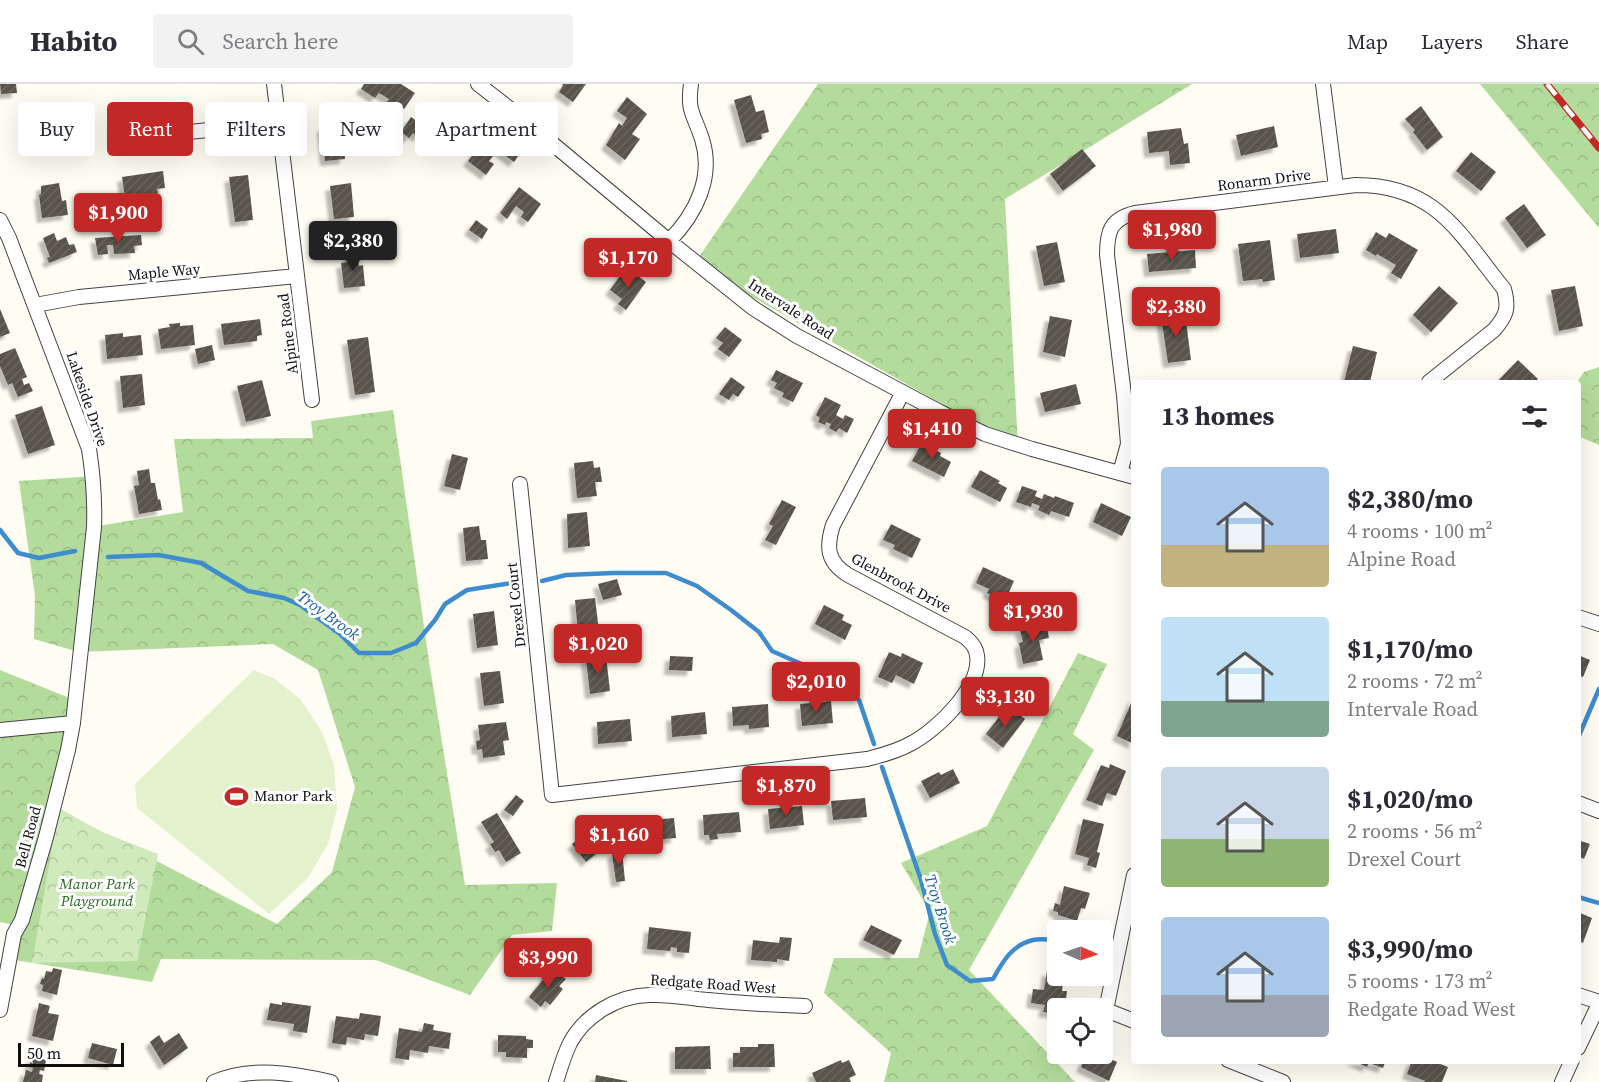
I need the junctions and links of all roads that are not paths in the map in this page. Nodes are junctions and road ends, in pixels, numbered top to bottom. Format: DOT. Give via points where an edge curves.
graph roads {
  1 [pos="274,84"];
  2 [pos="478,84"];
  3 [pos="691,84"];
  4 [pos="1323,84"];
  5 [pos="276,102"];
  6 [pos="283,156"];
  7 [pos="1336,188"];
  8 [pos="0,220"];
  9 [pos="669,241"];
  10 [pos="297,276"];
  11 [pos="35,305"];
  12 [pos="1432,380"];
  13 [pos="903,392"];
  14 [pos="312,400"];
  15 [pos="1127,475"];
  16 [pos="519,484"];
  17 [pos="1581,618"];
  18 [pos="1599,624"];
  19 [pos="74,705"];
  20 [pos="73,723"];
  21 [pos="0,730"];
  22 [pos="552,795"];
  23 [pos="1581,804"];
  24 [pos="1599,812"];
  25 [pos="1131,889"];
  26 [pos="6,938"];
  27 [pos="1581,996"];
  28 [pos="1599,1003"];
  29 [pos="805,1006"];
  30 [pos="0,1010"];
  31 [pos="1131,1020"];
  32 [pos="1581,1042"];
  33 [pos="1238,1064"];
  34 [pos="1570,1064"];
  35 [pos="214,1082"];
  36 [pos="331,1082"];
  37 [pos="555,1082"];
  38 [pos="1283,1082"];
  39 [pos="1562,1082"];
  1 -- 5 [label="street, Alpine Road"];
  2 -- 9 [label="street, Intervale Road"];
  3 -- 9 [label="street" via="690,108 702,139 705,178 687,222"];
  4 -- 7 [label="street"];
  6 -- 10 [label="street, Alpine Road"];
  7 -- 12 [label="street, Ronarm Drive" via="1372,185 1395,189 1430,205 1446,217 1504,289 1507,301 1502,320"];
  7 -- 15 [label="street, Ronarm Drive" via="1135,213 1125,215 1111,228 1107,255 1124,396"];
  8 -- 11 [label="street, Lakeside Drive"];
  9 -- 13 [label="street, Intervale Road" via="753,308"];
  10 -- 11 [label="street, Maple Way" via="79,297"];
  10 -- 14 [label="street, Alpine Road"];
  11 -- 19 [label="street, Lakeside Drive" via="89,449 93,478 94,527"];
  13 -- 15 [label="street, Intervale Road" via="986,434"];
  13 -- 22 [label="street, Glenbrook Drive" via="833,525 829,554 840,570 972,644 976,652 972,681 944,720 911,744 867,759"];
  16 -- 22 [label="street, Drexel Court"];
  17 -- 18 [label="street"];
  19 -- 20 [label="street, Bell Road"];
  20 -- 21 [label="street"];
  20 -- 26 [label="street, Bell Road" via="22,920"];
  23 -- 24 [label="street"];
  25 -- 31 [label="street" via="1106,1010"];
  26 -- 30 [label="street, Bell Road"];
  27 -- 28 [label="street"];
  28 -- 32 [label="street"];
  29 -- 37 [label="street, Redgate Road West" via="648,995 629,998 602,1009 587,1021 569,1044"];
  33 -- 38 [label="street"];
  34 -- 39 [label="street"];
  35 -- 36 [label="street" via="257,1072"];
}
